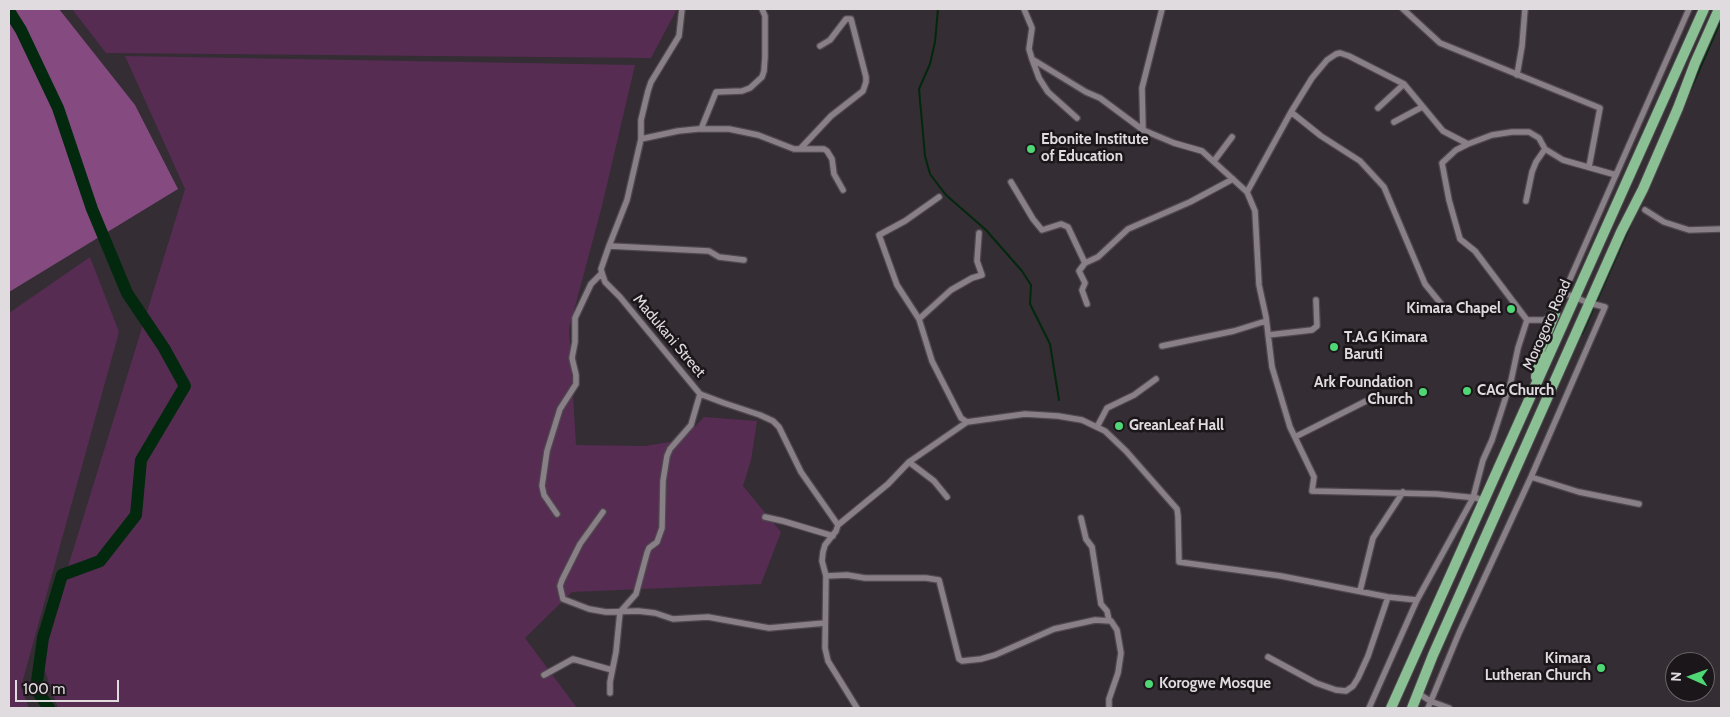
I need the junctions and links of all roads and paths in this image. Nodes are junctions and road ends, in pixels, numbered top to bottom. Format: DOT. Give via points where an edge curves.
graph roads {
  1 [pos="682,9"];
  2 [pos="762,9"];
  3 [pos="1024,9"];
  4 [pos="1162,9"];
  5 [pos="1403,9"];
  6 [pos="1525,9"];
  7 [pos="1690,9"];
  8 [pos="1704,9"];
  9 [pos="1719,9"];
  10 [pos="820,46"];
  11 [pos="1032,59"];
  12 [pos="1517,75"];
  13 [pos="1404,84"];
  14 [pos="1422,106"];
  15 [pos="1378,108"];
  16 [pos="1291,112"];
  17 [pos="1077,118"];
  18 [pos="1394,122"];
  19 [pos="701,129"];
  20 [pos="1143,130"];
  21 [pos="1232,137"];
  22 [pos="641,139"];
  23 [pos="1468,144"];
  24 [pos="800,149"];
  25 [pos="1545,149"];
  26 [pos="1214,161"];
  27 [pos="1589,168"];
  28 [pos="1616,175"];
  29 [pos="1233,179"];
  30 [pos="1011,182"];
  31 [pos="843,190"];
  32 [pos="1247,192"];
  33 [pos="939,197"];
  34 [pos="1526,201"];
  35 [pos="1645,210"];
  36 [pos="1721,229"];
  37 [pos="979,233"];
  38 [pos="609,246"];
  39 [pos="744,260"];
  40 [pos="1085,264"];
  41 [pos="602,273"];
  42 [pos="1564,293"];
  43 [pos="1575,298"];
  44 [pos="1316,300"];
  45 [pos="1589,303"];
  46 [pos="1087,304"];
  47 [pos="1442,305"];
  48 [pos="1555,312"];
  49 [pos="919,319"];
  50 [pos="1527,320"];
  51 [pos="1266,321"];
  52 [pos="1268,335"];
  53 [pos="1162,346"];
  54 [pos="1156,379"];
  55 [pos="1533,393"];
  56 [pos="700,394"];
  57 [pos="1378,395"];
  58 [pos="967,422"];
  59 [pos="1097,427"];
  60 [pos="1294,437"];
  61 [pos="909,462"];
  62 [pos="1531,477"];
  63 [pos="1403,492"];
  64 [pos="947,497"];
  65 [pos="1474,498"];
  66 [pos="1484,502"];
  67 [pos="1639,504"];
  68 [pos="603,512"];
  69 [pos="557,514"];
  70 [pos="765,517"];
  71 [pos="1080,518"];
  72 [pos="838,525"];
  73 [pos="833,536"];
  74 [pos="826,576"];
  75 [pos="1360,591"];
  76 [pos="1388,597"];
  77 [pos="1417,600"];
  78 [pos="620,612"];
  79 [pos="1109,620"];
  80 [pos="825,623"];
  81 [pos="1268,656"];
  82 [pos="612,670"];
  83 [pos="544,675"];
  84 [pos="610,693"];
  85 [pos="1418,693"];
  86 [pos="1430,701"];
  87 [pos="857,708"];
  88 [pos="1109,708"];
  89 [pos="1369,708"];
  90 [pos="1391,708"];
  91 [pos="1412,708"];
  92 [pos="1428,708"];
  93 [pos="1449,708"];
  1 -- 22 [label="street" via="679,36 648,90 641,120"];
  2 -- 19 [label="street" via="765,16 762,78 742,91 716,92"];
  3 -- 11 [label="street" via="1032,28 1029,49"];
  4 -- 20 [label="street" via="1142,88"];
  5 -- 12 [label="street" via="1440,43"];
  6 -- 12 [label="street"];
  7 -- 28 [label="street"];
  8 -- 43 [label="highway, Morogoro Road"];
  9 -- 45 [label="highway, Morogoro Road" via="1678,108"];
  10 -- 24 [label="street" via="830,40 846,19 851,19 866,82 863,91 831,116"];
  11 -- 17 [label="street" via="1048,92"];
  11 -- 20 [label="street" via="1100,98"];
  12 -- 27 [label="street" via="1600,108"];
  13 -- 14 [label="street"];
  13 -- 15 [label="street"];
  13 -- 16 [label="street" via="1340,53 1327,60 1312,78"];
  14 -- 18 [label="street"];
  14 -- 23 [label="street" via="1443,131"];
  16 -- 32 [label="street"];
  16 -- 47 [label="street" via="1374,174 1391,202 1425,284"];
  19 -- 22 [label="street"];
  19 -- 24 [label="street" via="742,131"];
  20 -- 26 [label="street" via="1202,151"];
  21 -- 26 [label="street"];
  22 -- 38 [label="street" via="627,200"];
  23 -- 25 [label="street" via="1492,135 1529,132 1539,138"];
  23 -- 50 [label="street" via="1442,163 1460,239 1476,251"];
  24 -- 31 [label="street" via="828,151 834,174"];
  25 -- 27 [label="street" via="1563,160"];
  25 -- 34 [label="street" via="1532,172"];
  26 -- 29 [label="street"];
  27 -- 28 [label="street"];
  28 -- 42 [label="street"];
  29 -- 32 [label="street"];
  29 -- 40 [label="street" via="1128,230 1098,257"];
  30 -- 40 [label="street" via="1042,230 1062,224 1068,227"];
  32 -- 51 [label="street" via="1255,211 1259,285"];
  33 -- 49 [label="street" via="880,235 896,285"];
  35 -- 36 [label="street" via="1664,222 1689,230"];
  37 -- 49 [label="street" via="977,261 982,275 952,290"];
  38 -- 39 [label="street" via="703,250 719,257"];
  38 -- 41 [label="street"];
  40 -- 46 [label="street" via="1080,271"];
  41 -- 56 [label="street, Madukani Street" via="605,282"];
  41 -- 69 [label="street" via="591,284 575,318 572,358 576,384 560,409 547,451 542,486"];
  42 -- 43 [label="street"];
  42 -- 48 [label="street"];
  43 -- 45 [label="street"];
  43 -- 55 [label="highway, Morogoro Road"];
  44 -- 52 [label="street" via="1317,326 1312,330"];
  45 -- 62 [label="street" via="1605,307"];
  45 -- 85 [label="highway, Morogoro Road"];
  48 -- 50 [label="street" via="1544,320"];
  48 -- 55 [label="highway" via="1540,350"];
  49 -- 58 [label="street" via="945,389 961,418"];
  50 -- 65 [label="street"];
  51 -- 52 [label="street"];
  51 -- 53 [label="street"];
  52 -- 60 [label="street" via="1276,382"];
  54 -- 59 [label="street" via="1134,395 1107,408"];
  55 -- 66 [label="highway, Morogoro Road"];
  56 -- 72 [label="street, Madukani Street" via="773,421 801,472"];
  56 -- 78 [label="street" via="691,424 667,456 660,537 648,550 636,594"];
  57 -- 60 [label="street"];
  58 -- 59 [label="street" via="1043,414 1082,420"];
  58 -- 61 [label="street"];
  59 -- 75 [label="street" via="1126,451 1177,509 1179,562 1273,574"];
  60 -- 63 [label="street" via="1314,477 1312,491"];
  61 -- 64 [label="street" via="934,481"];
  61 -- 72 [label="street" via="888,484"];
  62 -- 67 [label="street" via="1579,492"];
  62 -- 86 [label="street"];
  63 -- 65 [label="street"];
  63 -- 75 [label="street" via="1373,538"];
  65 -- 66 [label="street"];
  65 -- 77 [label="street"];
  66 -- 90 [label="highway, Morogoro Road"];
  68 -- 78 [label="street" via="570,562 561,592 563,599 590,609"];
  70 -- 73 [label="street"];
  71 -- 79 [label="street" via="1092,547 1101,604"];
  72 -- 73 [label="street"];
  73 -- 74 [label="street" via="823,552"];
  74 -- 79 [label="street" via="938,580 962,660 995,655 1054,629"];
  74 -- 80 [label="street"];
  75 -- 76 [label="street"];
  76 -- 77 [label="street"];
  76 -- 81 [label="street" via="1368,656 1358,678 1346,690 1336,690 1316,682"];
  77 -- 89 [label="street"];
  78 -- 80 [label="street" via="655,613 672,619 708,618 769,628"];
  78 -- 82 [label="street"];
  79 -- 88 [label="street" via="1117,630 1121,653"];
  80 -- 87 [label="street" via="824,648 828,661"];
  82 -- 83 [label="street" via="573,659"];
  82 -- 84 [label="street"];
  85 -- 86 [label="street"];
  85 -- 91 [label="highway, Morogoro Road"];
  86 -- 92 [label="street"];
  86 -- 93 [label="street"];
}
